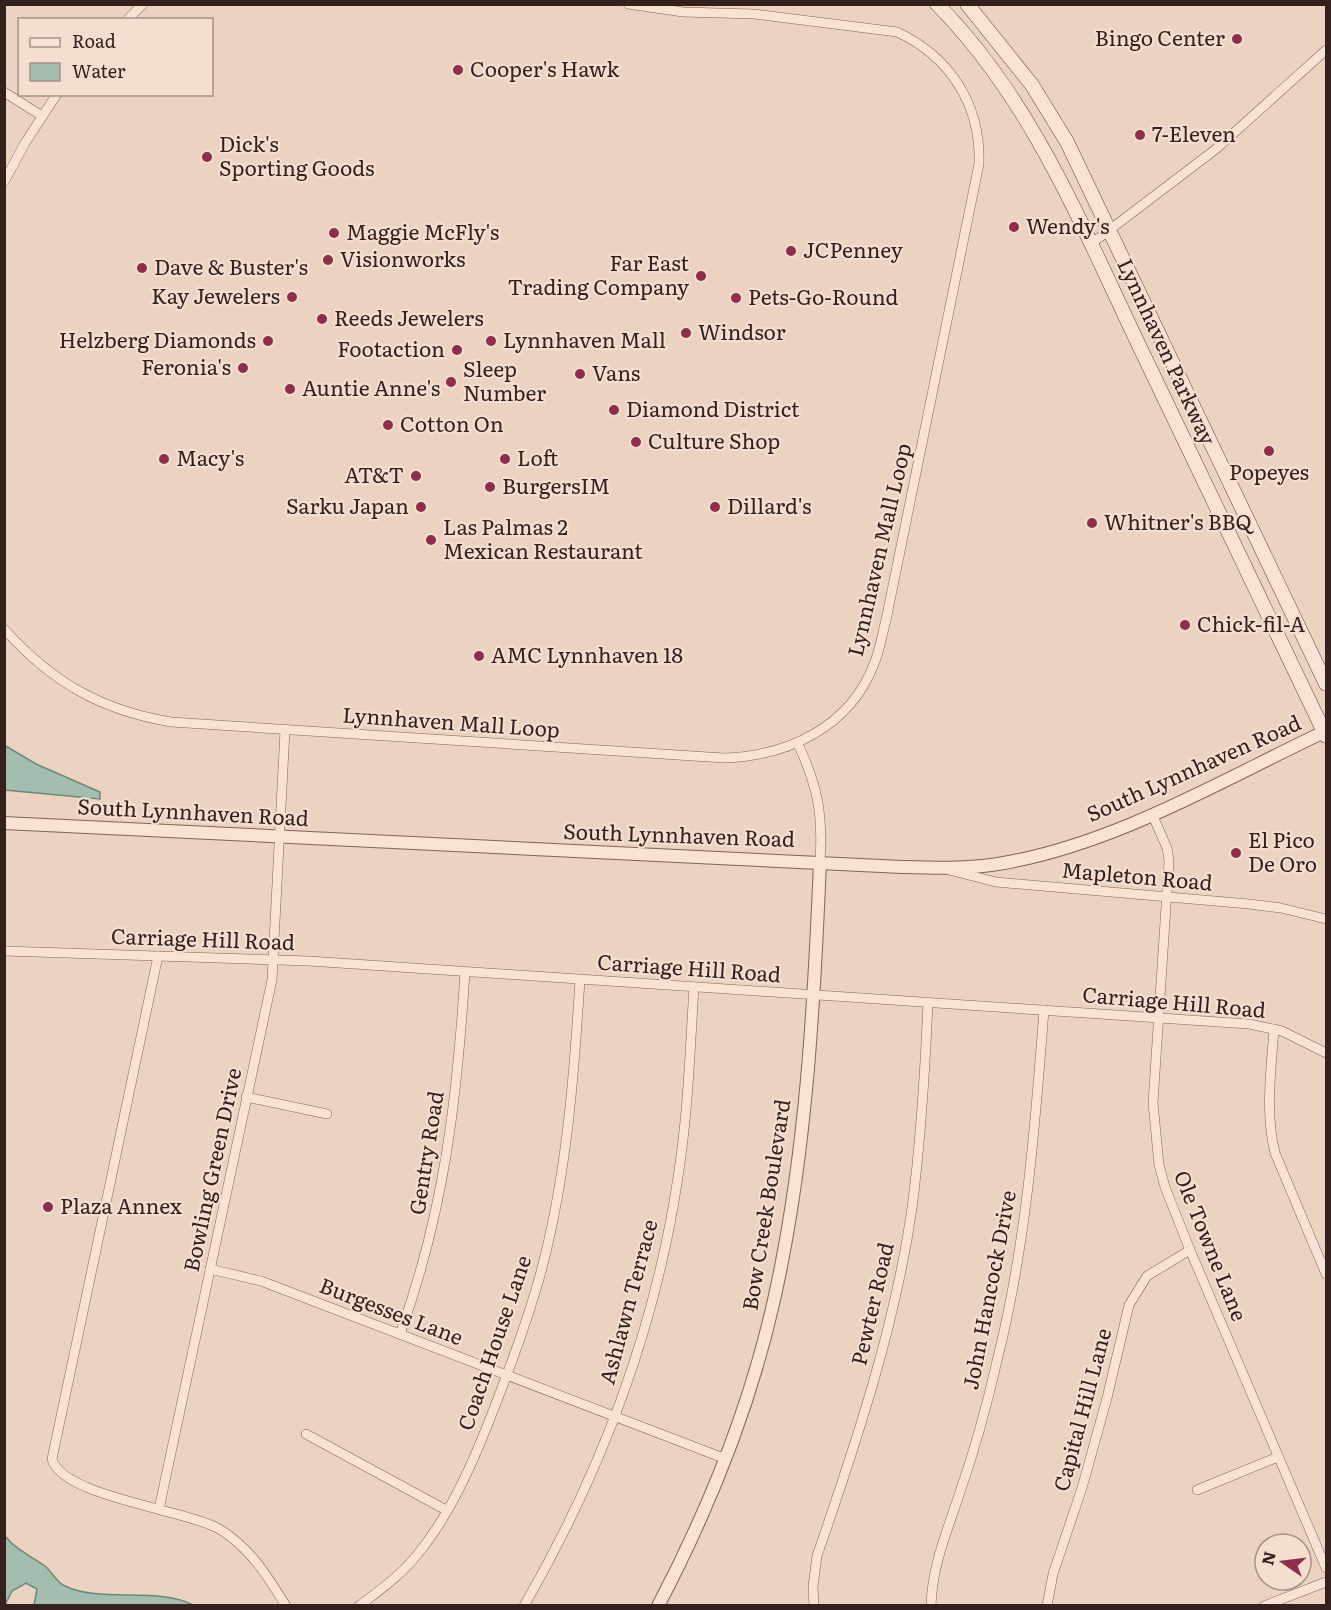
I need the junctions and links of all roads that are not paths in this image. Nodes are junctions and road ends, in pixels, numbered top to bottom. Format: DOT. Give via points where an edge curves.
graph roads {
  1 [pos="143,4"];
  2 [pos="628,4"];
  3 [pos="937,4"];
  4 [pos="967,4"];
  5 [pos="756,9"];
  6 [pos="129,18"];
  7 [pos="1326,50"];
  8 [pos="4,92"];
  9 [pos="56,96"];
  10 [pos="42,116"];
  11 [pos="4,183"];
  12 [pos="1109,232"];
  13 [pos="1091,244"];
  14 [pos="4,629"];
  15 [pos="1326,684"];
  16 [pos="285,730"];
  17 [pos="1326,732"];
  18 [pos="798,744"];
  19 [pos="1152,814"];
  20 [pos="4,824"];
  21 [pos="280,836"];
  22 [pos="820,862"];
  23 [pos="945,869"];
  24 [pos="1167,897"];
  25 [pos="1326,919"];
  26 [pos="4,951"];
  27 [pos="158,956"];
  28 [pos="274,960"];
  29 [pos="465,972"];
  30 [pos="580,980"];
  31 [pos="694,987"];
  32 [pos="812,995"];
  33 [pos="928,1003"];
  34 [pos="1044,1010"];
  35 [pos="1159,1018"];
  36 [pos="1274,1029"];
  37 [pos="1326,1053"];
  38 [pos="246,1096"];
  39 [pos="327,1114"];
  40 [pos="1190,1250"];
  41 [pos="210,1269"];
  42 [pos="1326,1274"];
  43 [pos="400,1334"];
  44 [pos="507,1375"];
  45 [pos="615,1417"];
  46 [pos="306,1434"];
  47 [pos="1278,1457"];
  48 [pos="726,1459"];
  49 [pos="1197,1490"];
  50 [pos="159,1509"];
  51 [pos="446,1510"];
  52 [pos="1326,1568"];
  53 [pos="1326,1582"];
  54 [pos="286,1605"];
  55 [pos="359,1605"];
  56 [pos="524,1605"];
  57 [pos="658,1605"];
  58 [pos="814,1605"];
  59 [pos="931,1605"];
  60 [pos="1047,1605"];
  61 [pos="1264,1605"];
  1 -- 6 [label="street"];
  2 -- 5 [label="street, Lynnhaven Mall Loop" via="683,12"];
  3 -- 13 [label="main road, Lynnhaven Parkway" via="1010,91"];
  4 -- 12 [label="main road, Lynnhaven Parkway" via="1047,108"];
  5 -- 18 [label="street, Lynnhaven Mall Loop" via="884,28 910,38 937,58 962,88 979,137 979,164 878,652 867,681 850,705 830,724"];
  7 -- 12 [label="street" via="1216,149"];
  8 -- 10 [label="street"];
  9 -- 10 [label="street"];
  10 -- 11 [label="street"];
  12 -- 13 [label="street"];
  12 -- 15 [label="main road, Lynnhaven Parkway"];
  13 -- 17 [label="main road, Lynnhaven Parkway"];
  14 -- 16 [label="street, Lynnhaven Mall Loop" via="39,665 106,705 171,722"];
  16 -- 18 [label="street, Lynnhaven Mall Loop" via="724,758 757,756"];
  16 -- 21 [label="street, Bowling Green Drive"];
  17 -- 19 [label="street, South Lynnhaven Road"];
  18 -- 22 [label="street" via="812,773 821,806"];
  19 -- 23 [label="street, South Lynnhaven Road" via="1028,858"];
  19 -- 24 [label="street, Ole Towne Lane" via="1167,848"];
  20 -- 21 [label="street, South Lynnhaven Road"];
  21 -- 22 [label="street, South Lynnhaven Road"];
  21 -- 28 [label="street, Bowling Green Drive"];
  22 -- 23 [label="street, South Lynnhaven Road"];
  22 -- 32 [label="street, Bow Creek Boulevard"];
  23 -- 24 [label="street, Mapleton Road" via="996,882"];
  24 -- 25 [label="street, Mapleton Road" via="1281,908"];
  24 -- 35 [label="street, Ole Towne Lane"];
  26 -- 27 [label="street, Carriage Hill Road"];
  27 -- 28 [label="street, Carriage Hill Road"];
  27 -- 50 [label="street" via="52,1459 58,1470 83,1485"];
  28 -- 29 [label="street, Carriage Hill Road"];
  28 -- 38 [label="street, Bowling Green Drive"];
  29 -- 30 [label="street, Carriage Hill Road"];
  29 -- 43 [label="street, Gentry Road" via="448,1155 429,1246"];
  30 -- 31 [label="street, Carriage Hill Road"];
  30 -- 44 [label="street, Coach House Lane" via="569,1123 552,1226 529,1313"];
  31 -- 32 [label="street, Carriage Hill Road"];
  31 -- 45 [label="street, Ashlawn Terrace" via="677,1186 649,1317"];
  32 -- 33 [label="street, Carriage Hill Road"];
  32 -- 48 [label="street, Bow Creek Boulevard" via="804,1106 787,1235 762,1346"];
  33 -- 34 [label="street, Carriage Hill Road"];
  33 -- 58 [label="street, Pewter Road" via="924,1091 902,1264 875,1377 817,1556"];
  34 -- 35 [label="street, Carriage Hill Road"];
  34 -- 59 [label="street, John Hancock Drive" via="1021,1246 987,1404 938,1554"];
  35 -- 36 [label="street, Carriage Hill Road"];
  35 -- 40 [label="street, Ole Towne Lane" via="1153,1103 1155,1137 1165,1187"];
  36 -- 37 [label="street, Carriage Hill Road" via="1301,1038"];
  36 -- 42 [label="street" via="1268,1098 1271,1135"];
  38 -- 39 [label="street"];
  38 -- 41 [label="street, Bowling Green Drive"];
  40 -- 47 [label="street, Ole Towne Lane"];
  40 -- 60 [label="street, Capital Hill Lane" via="1147,1276 1129,1305 1104,1409"];
  41 -- 43 [label="street, Burgesses Lane" via="261,1281"];
  41 -- 50 [label="street, Bowling Green Drive"];
  43 -- 44 [label="street, Burgesses Lane"];
  44 -- 45 [label="street, Burgesses Lane"];
  44 -- 51 [label="street, Coach House Lane" via="487,1428"];
  45 -- 48 [label="street, Burgesses Lane"];
  45 -- 56 [label="street, Ashlawn Terrace" via="577,1510"];
  46 -- 51 [label="street"];
  47 -- 49 [label="street"];
  47 -- 52 [label="street, Ole Towne Lane"];
  48 -- 57 [label="street, Bow Creek Boulevard"];
  50 -- 54 [label="street" via="203,1521 235,1540 262,1567"];
  51 -- 55 [label="street, Coach House Lane" via="409,1563"];
  53 -- 61 [label="street"];
}
